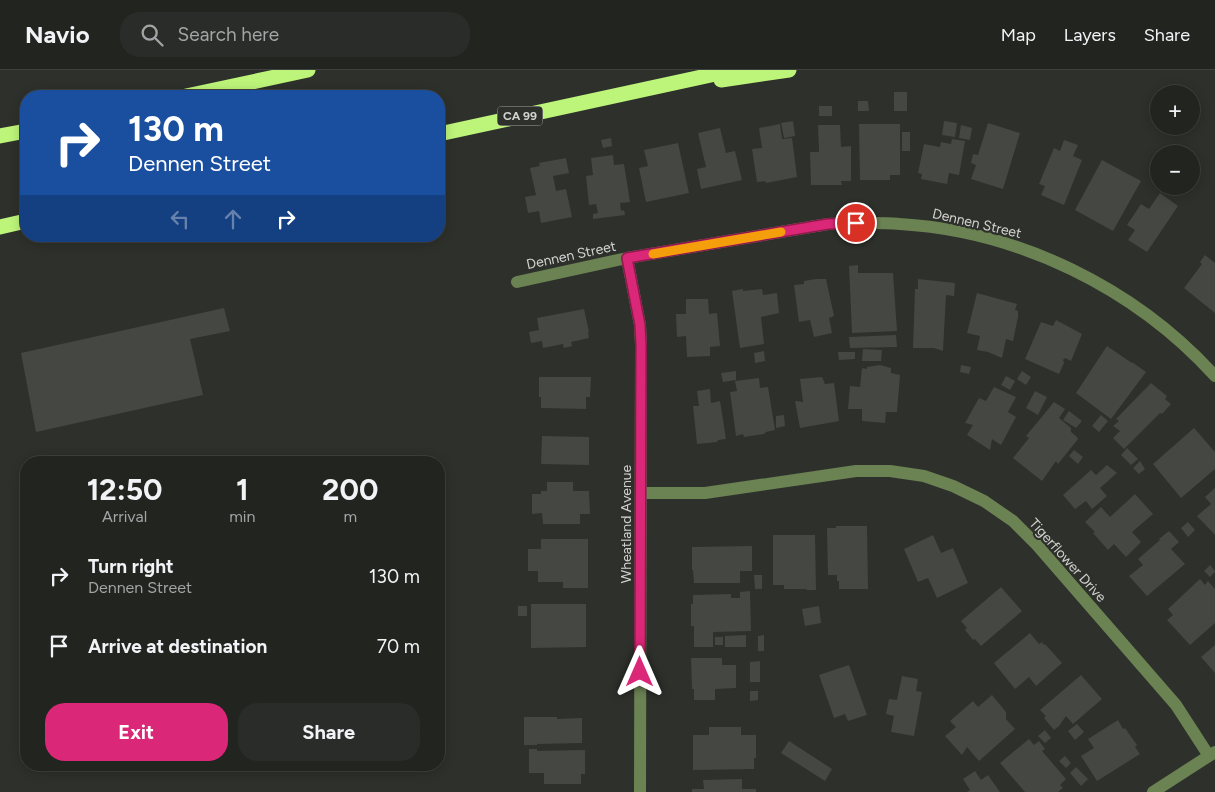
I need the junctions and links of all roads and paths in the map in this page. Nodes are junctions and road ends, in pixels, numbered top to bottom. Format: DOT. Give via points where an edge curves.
graph roads {
  1 [pos="308,70"];
  2 [pos="734,70"];
  3 [pos="788,70"];
  4 [pos="214,90"];
  5 [pos="601,99"];
  6 [pos="20,132"];
  7 [pos="445,133"];
  8 [pos="0,136"];
  9 [pos="20,222"];
  10 [pos="0,227"];
  11 [pos="627,258"];
  12 [pos="517,282"];
  13 [pos="1215,376"];
  14 [pos="641,493"];
  15 [pos="1212,754"];
  16 [pos="640,792"];
  17 [pos="1153,792"];
  1 -- 4 [label="highway"];
  2 -- 5 [label="highway, CA 99"];
  3 -- 5 [label="highway"];
  5 -- 7 [label="highway, CA 99"];
  6 -- 8 [label="highway"];
  9 -- 10 [label="highway"];
  11 -- 12 [label="street, Dennen Street"];
  11 -- 13 [label="street, Dennen Street" via="828,224 901,224 950,230 998,241 1081,274 1124,298 1163,327"];
  11 -- 14 [label="street, Wheatland Avenue" via="641,335"];
  14 -- 15 [label="street, Tigerflower Drive" via="705,492 856,471 924,476 954,486 1013,521 1037,545 1176,705"];
  14 -- 16 [label="street, Wheatland Avenue"];
  15 -- 17 [label="street"];
}
